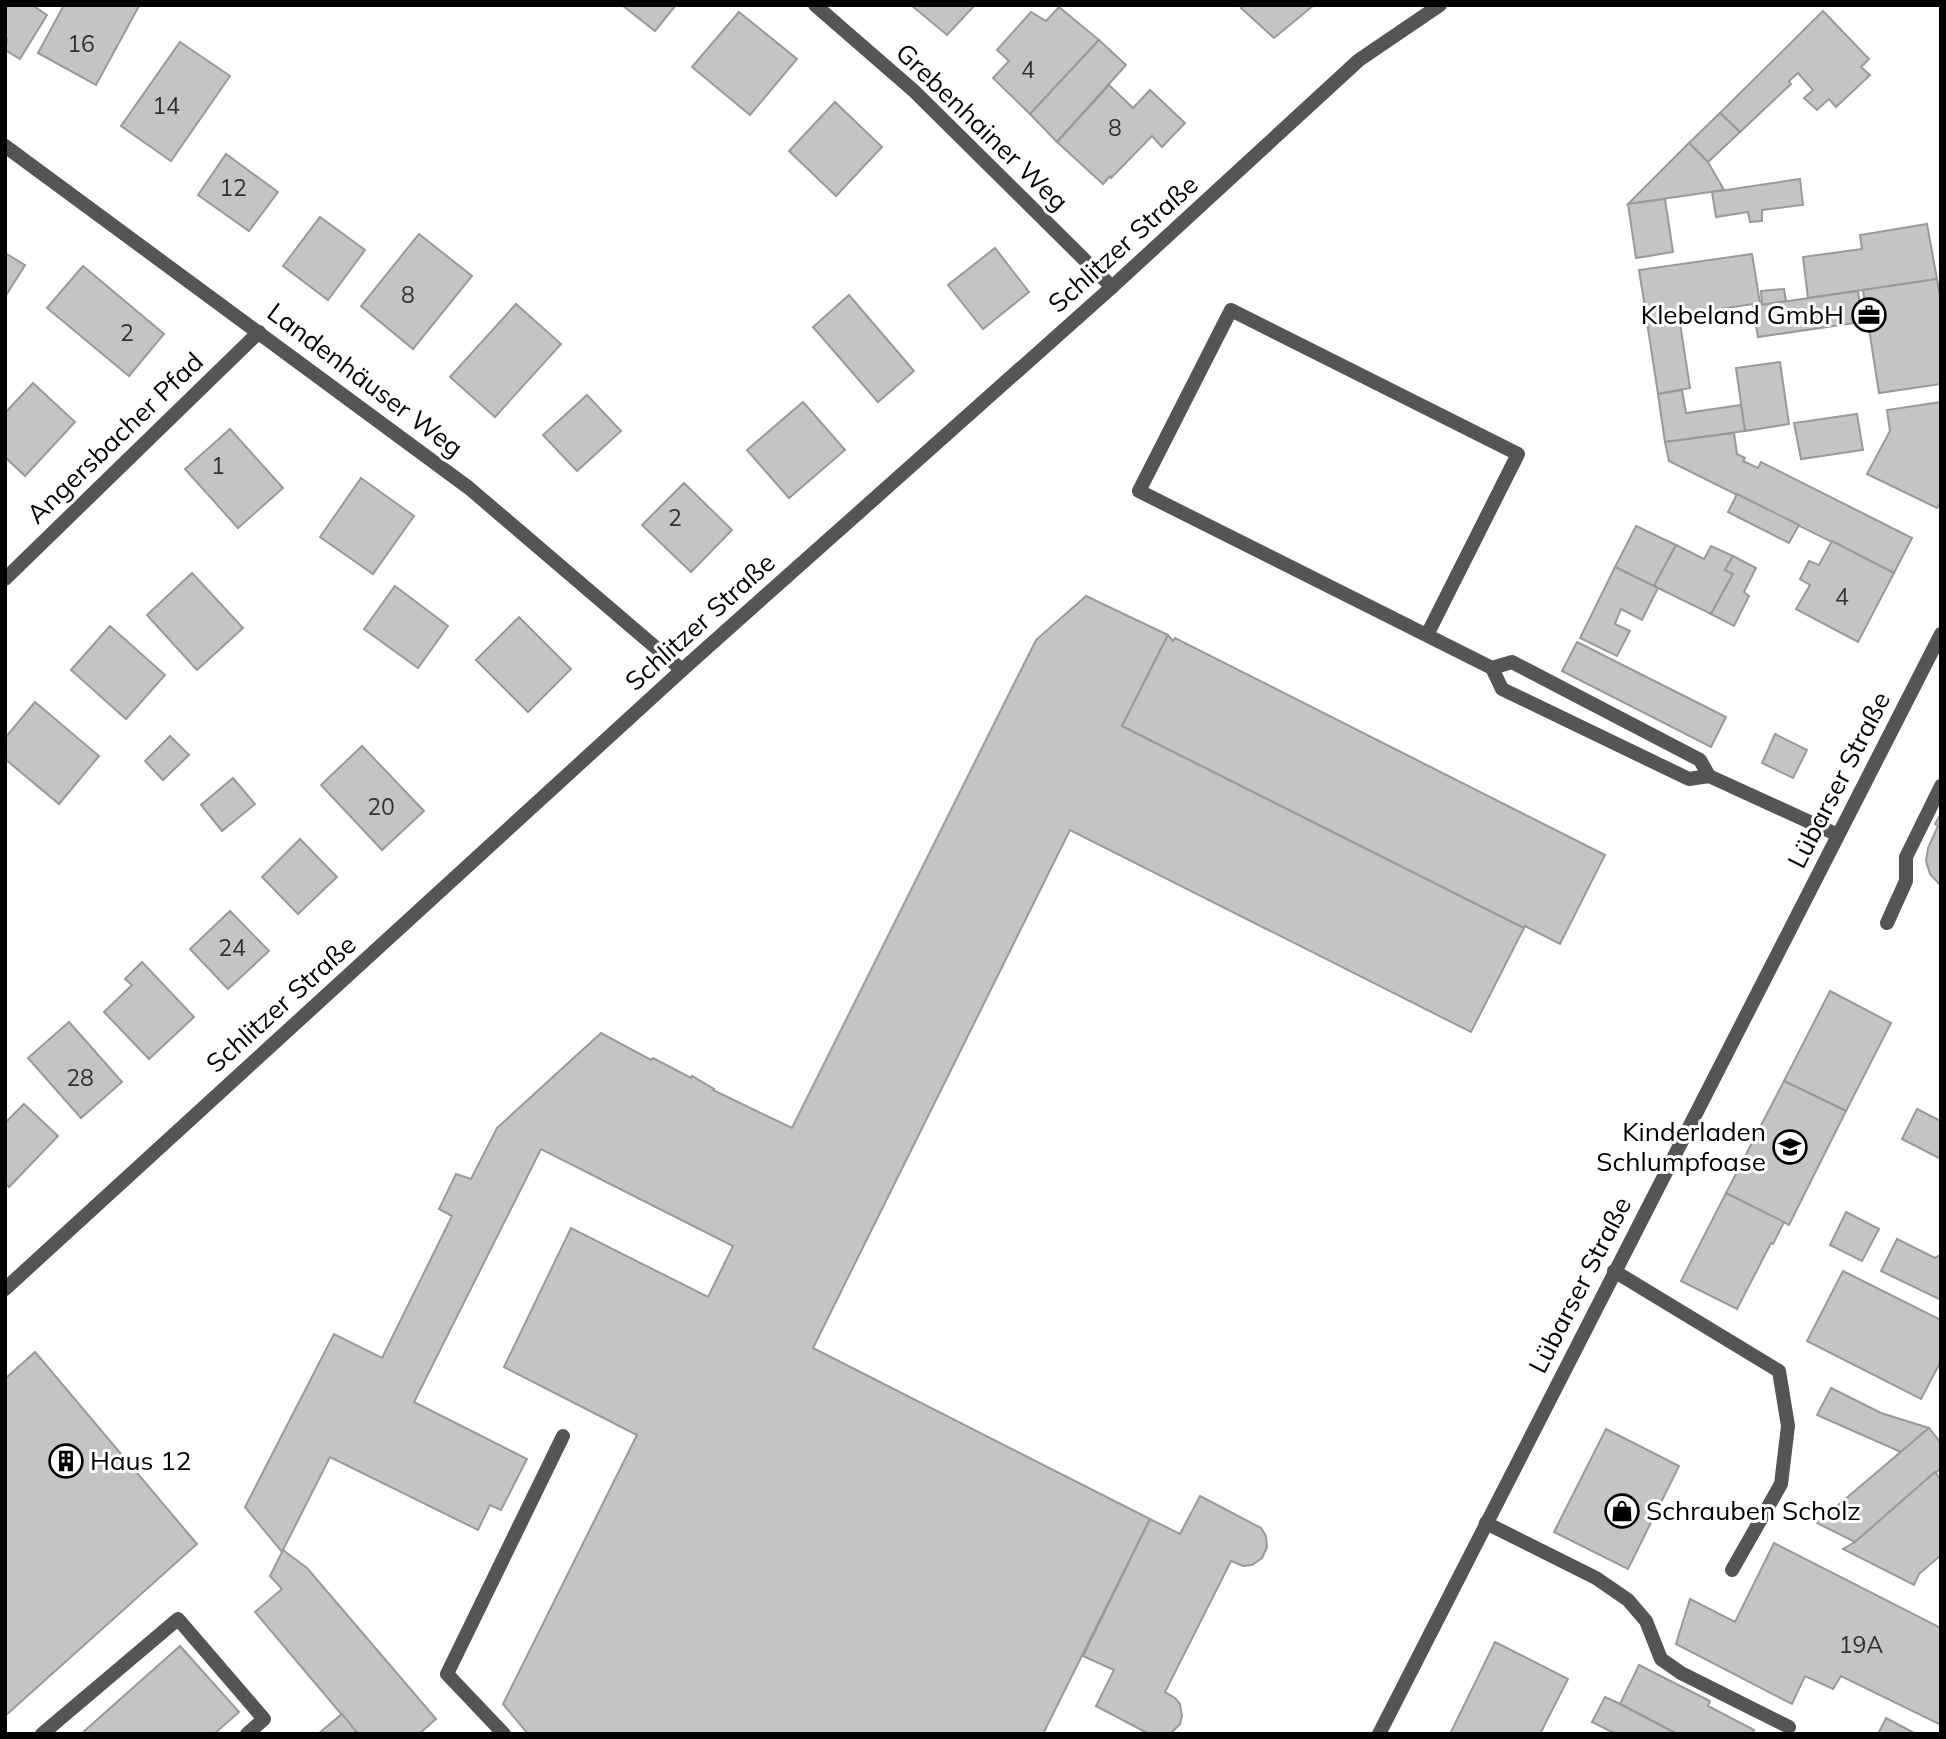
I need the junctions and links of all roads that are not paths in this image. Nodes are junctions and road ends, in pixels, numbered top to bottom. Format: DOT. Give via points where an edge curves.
graph roads {
  1 [pos="815,5"];
  2 [pos="1440,5"];
  3 [pos="5,146"];
  4 [pos="1112,287"];
  5 [pos="259,332"];
  6 [pos="5,579"];
  7 [pos="1941,634"];
  8 [pos="1427,635"];
  9 [pos="1492,668"];
  10 [pos="682,670"];
  11 [pos="1709,776"];
  12 [pos="1941,786"];
  13 [pos="1838,835"];
  14 [pos="1887,923"];
  15 [pos="1614,1271"];
  16 [pos="5,1289"];
  17 [pos="563,1436"];
  18 [pos="1486,1523"];
  19 [pos="1732,1570"];
  20 [pos="1789,1727"];
  21 [pos="41,1734"];
  22 [pos="247,1734"];
  23 [pos="504,1734"];
  24 [pos="1379,1734"];
  1 -- 4 [label="street, Grebenhainer Weg" via="914,91"];
  2 -- 4 [label="street, Schlitzer Straße" via="1359,60"];
  3 -- 5 [label="street, Landenhäuser Weg"];
  4 -- 10 [label="street, Schlitzer Straße"];
  5 -- 6 [label="street, Angersbacher Pfad"];
  5 -- 10 [label="street, Landenhäuser Weg" via="469,488"];
  7 -- 13 [label="street, Lübarser Straße"];
  8 -- 8 [label="street" via="1139,491 1231,310 1518,454"];
  8 -- 9 [label="street"];
  9 -- 11 [label="street" via="1502,689 1689,779"];
  9 -- 11 [label="street" via="1512,662 1700,760"];
  10 -- 16 [label="street, Schlitzer Straße"];
  11 -- 13 [label="street"];
  12 -- 14 [label="street" via="1906,857 1906,881"];
  13 -- 15 [label="street, Lübarser Straße"];
  15 -- 18 [label="street, Lübarser Straße"];
  15 -- 19 [label="street" via="1779,1371 1788,1426 1781,1484"];
  17 -- 23 [label="street" via="447,1674"];
  18 -- 20 [label="street" via="1596,1578 1628,1600 1646,1621 1661,1659"];
  18 -- 24 [label="street, Lübarser Straße"];
  21 -- 22 [label="street" via="178,1619 264,1719"];
}
